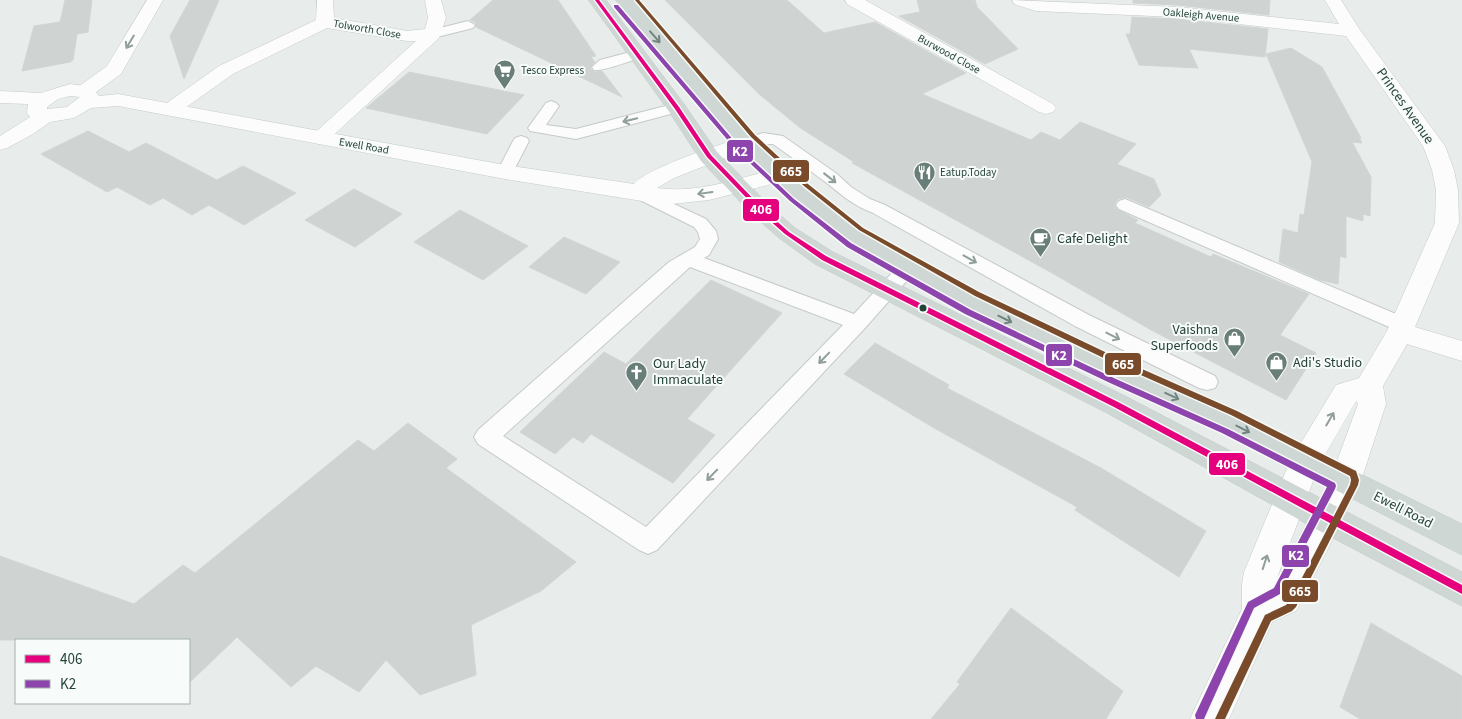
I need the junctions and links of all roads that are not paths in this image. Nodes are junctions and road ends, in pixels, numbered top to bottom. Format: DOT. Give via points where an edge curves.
graph roads {
  1 [pos="156,0"];
  2 [pos="325,0"];
  3 [pos="433,0"];
  4 [pos="597,0"];
  5 [pos="624,0"];
  6 [pos="852,0"];
  7 [pos="1020,0"];
  8 [pos="1333,0"];
  9 [pos="325,22"];
  10 [pos="468,26"];
  11 [pos="1352,31"];
  12 [pos="433,34"];
  13 [pos="638,54"];
  14 [pos="599,67"];
  15 [pos="0,97"];
  16 [pos="86,97"];
  17 [pos="551,106"];
  18 [pos="44,107"];
  19 [pos="677,108"];
  20 [pos="1046,108"];
  21 [pos="171,109"];
  22 [pos="319,138"];
  23 [pos="521,141"];
  24 [pos="746,143"];
  25 [pos="0,144"];
  26 [pos="709,156"];
  27 [pos="505,172"];
  28 [pos="779,175"];
  29 [pos="737,187"];
  30 [pos="642,194"];
  31 [pos="1125,205"];
  32 [pos="687,259"];
  33 [pos="908,268"];
  34 [pos="886,291"];
  35 [pos="858,323"];
  36 [pos="1402,329"];
  37 [pos="1462,351"];
  38 [pos="1145,353"];
  39 [pos="1207,382"];
  40 [pos="1145,384"];
  41 [pos="1369,386"];
  42 [pos="1305,461"];
  43 [pos="1345,481"];
  44 [pos="1289,498"];
  45 [pos="1327,519"];
  46 [pos="1462,540"];
  47 [pos="1462,590"];
  48 [pos="1260,610"];
  49 [pos="1209,719"];
  1 -- 16 [label="street, one-way" via="114,70"];
  2 -- 9 [label="street"];
  3 -- 12 [label="street" via="437,18"];
  4 -- 13 [label="main road"];
  5 -- 24 [label="main road, Ewell Road, one-way"];
  6 -- 20 [label="street, Burwood Close"];
  7 -- 11 [label="street, Oakleigh Avenue" via="1036,6 1176,12"];
  8 -- 11 [label="street, Princes Avenue"];
  9 -- 12 [label="street, Tolworth Close" via="407,36"];
  9 -- 21 [label="street" via="226,70"];
  10 -- 12 [label="lane, Tolworth Close"];
  11 -- 36 [label="street, Princes Avenue" via="1434,146 1447,190 1447,223"];
  12 -- 22 [label="street"];
  13 -- 14 [label="lane" via="605,62"];
  13 -- 19 [label="main road"];
  15 -- 18 [label="street"];
  16 -- 18 [label="street" via="79,108 62,114"];
  16 -- 21 [label="street, Ewell Road"];
  19 -- 17 [label="lane, one-way" via="576,134 536,128"];
  18 -- 25 [label="street" via="26,130"];
  19 -- 26 [label="main road"];
  21 -- 22 [label="street, Ewell Road"];
  22 -- 27 [label="street, Ewell Road"];
  23 -- 27 [label="lane"];
  24 -- 26 [label="street"];
  24 -- 28 [label="main road, Ewell Road"];
  24 -- 38 [label="lane, one-way" via="763,138 777,139 864,203"];
  26 -- 29 [label="main road"];
  26 -- 30 [label="street" via="649,182"];
  27 -- 30 [label="street, Ewell Road"];
  28 -- 29 [label="street, Ewell Road"];
  28 -- 33 [label="main road, Ewell Road" via="855,237"];
  29 -- 30 [label="street, Ewell Road, one-way" via="672,197"];
  29 -- 34 [label="main road" via="787,233 824,258"];
  30 -- 32 [label="lane" via="700,223 707,231 709,239 702,251"];
  31 -- 36 [label="lane"];
  32 -- 35 [label="lane"];
  35 -- 32 [label="lane, one-way" via="648,542 486,437"];
  33 -- 34 [label="lane"];
  33 -- 40 [label="main road, Ewell Road, one-way" via="1062,347"];
  34 -- 35 [label="lane"];
  34 -- 44 [label="main road" via="1117,404"];
  36 -- 37 [label="street"];
  36 -- 41 [label="street, Princes Avenue"];
  38 -- 39 [label="lane"];
  38 -- 40 [label="lane"];
  40 -- 42 [label="main road, Ewell Road, one-way"];
  42 -- 41 [label="street, one-way" via="1346,393"];
  41 -- 43 [label="street" via="1372,404"];
  42 -- 43 [label="main road, Ewell Road"];
  42 -- 44 [label="street"];
  43 -- 45 [label="street"];
  43 -- 46 [label="main road, Ewell Road"];
  44 -- 45 [label="main road"];
  48 -- 44 [label="street, one-way" via="1261,572"];
  45 -- 47 [label="main road"];
  45 -- 48 [label="street" via="1284,600"];
  48 -- 49 [label="street"];
}
